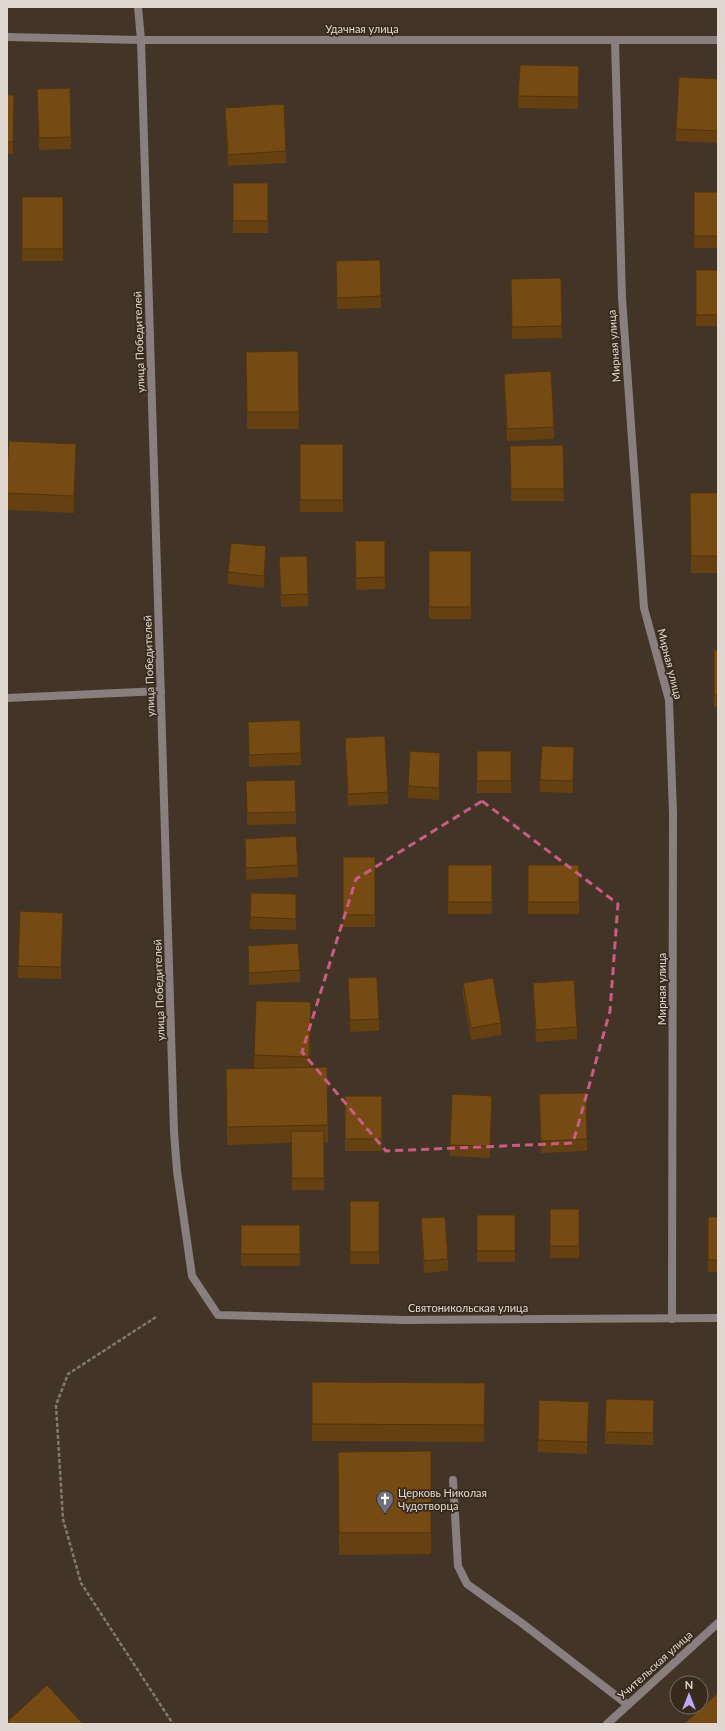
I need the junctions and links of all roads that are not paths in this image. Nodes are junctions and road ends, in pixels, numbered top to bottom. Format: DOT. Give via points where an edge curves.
graph roads {
  1 [pos="138,7"];
  2 [pos="7,37"];
  3 [pos="141,40"];
  4 [pos="615,40"];
  5 [pos="718,40"];
  6 [pos="161,691"];
  7 [pos="7,698"];
  8 [pos="218,1315"];
  9 [pos="718,1318"];
  10 [pos="672,1319"];
  11 [pos="453,1480"];
  12 [pos="718,1623"];
  13 [pos="628,1705"];
  14 [pos="607,1724"];
  1 -- 3 [label="street, улица Победителей"];
  2 -- 3 [label="street, Удачная улица"];
  3 -- 4 [label="street, Удачная улица"];
  3 -- 6 [label="street, улица Победителей"];
  4 -- 5 [label="street, Удачная улица"];
  4 -- 10 [label="street, Мирная улица" via="622,298 644,608 670,700 673,813"];
  6 -- 7 [label="street"];
  6 -- 8 [label="street, улица Победителей" via="177,1170 192,1276"];
  8 -- 10 [label="street, Святоникольская улица" via="405,1320"];
  9 -- 10 [label="street, Святоникольская улица"];
  11 -- 13 [label="street" via="458,1566 468,1584"];
  12 -- 13 [label="street, Учительская улица"];
  13 -- 14 [label="street, Учительская улица"];
}
